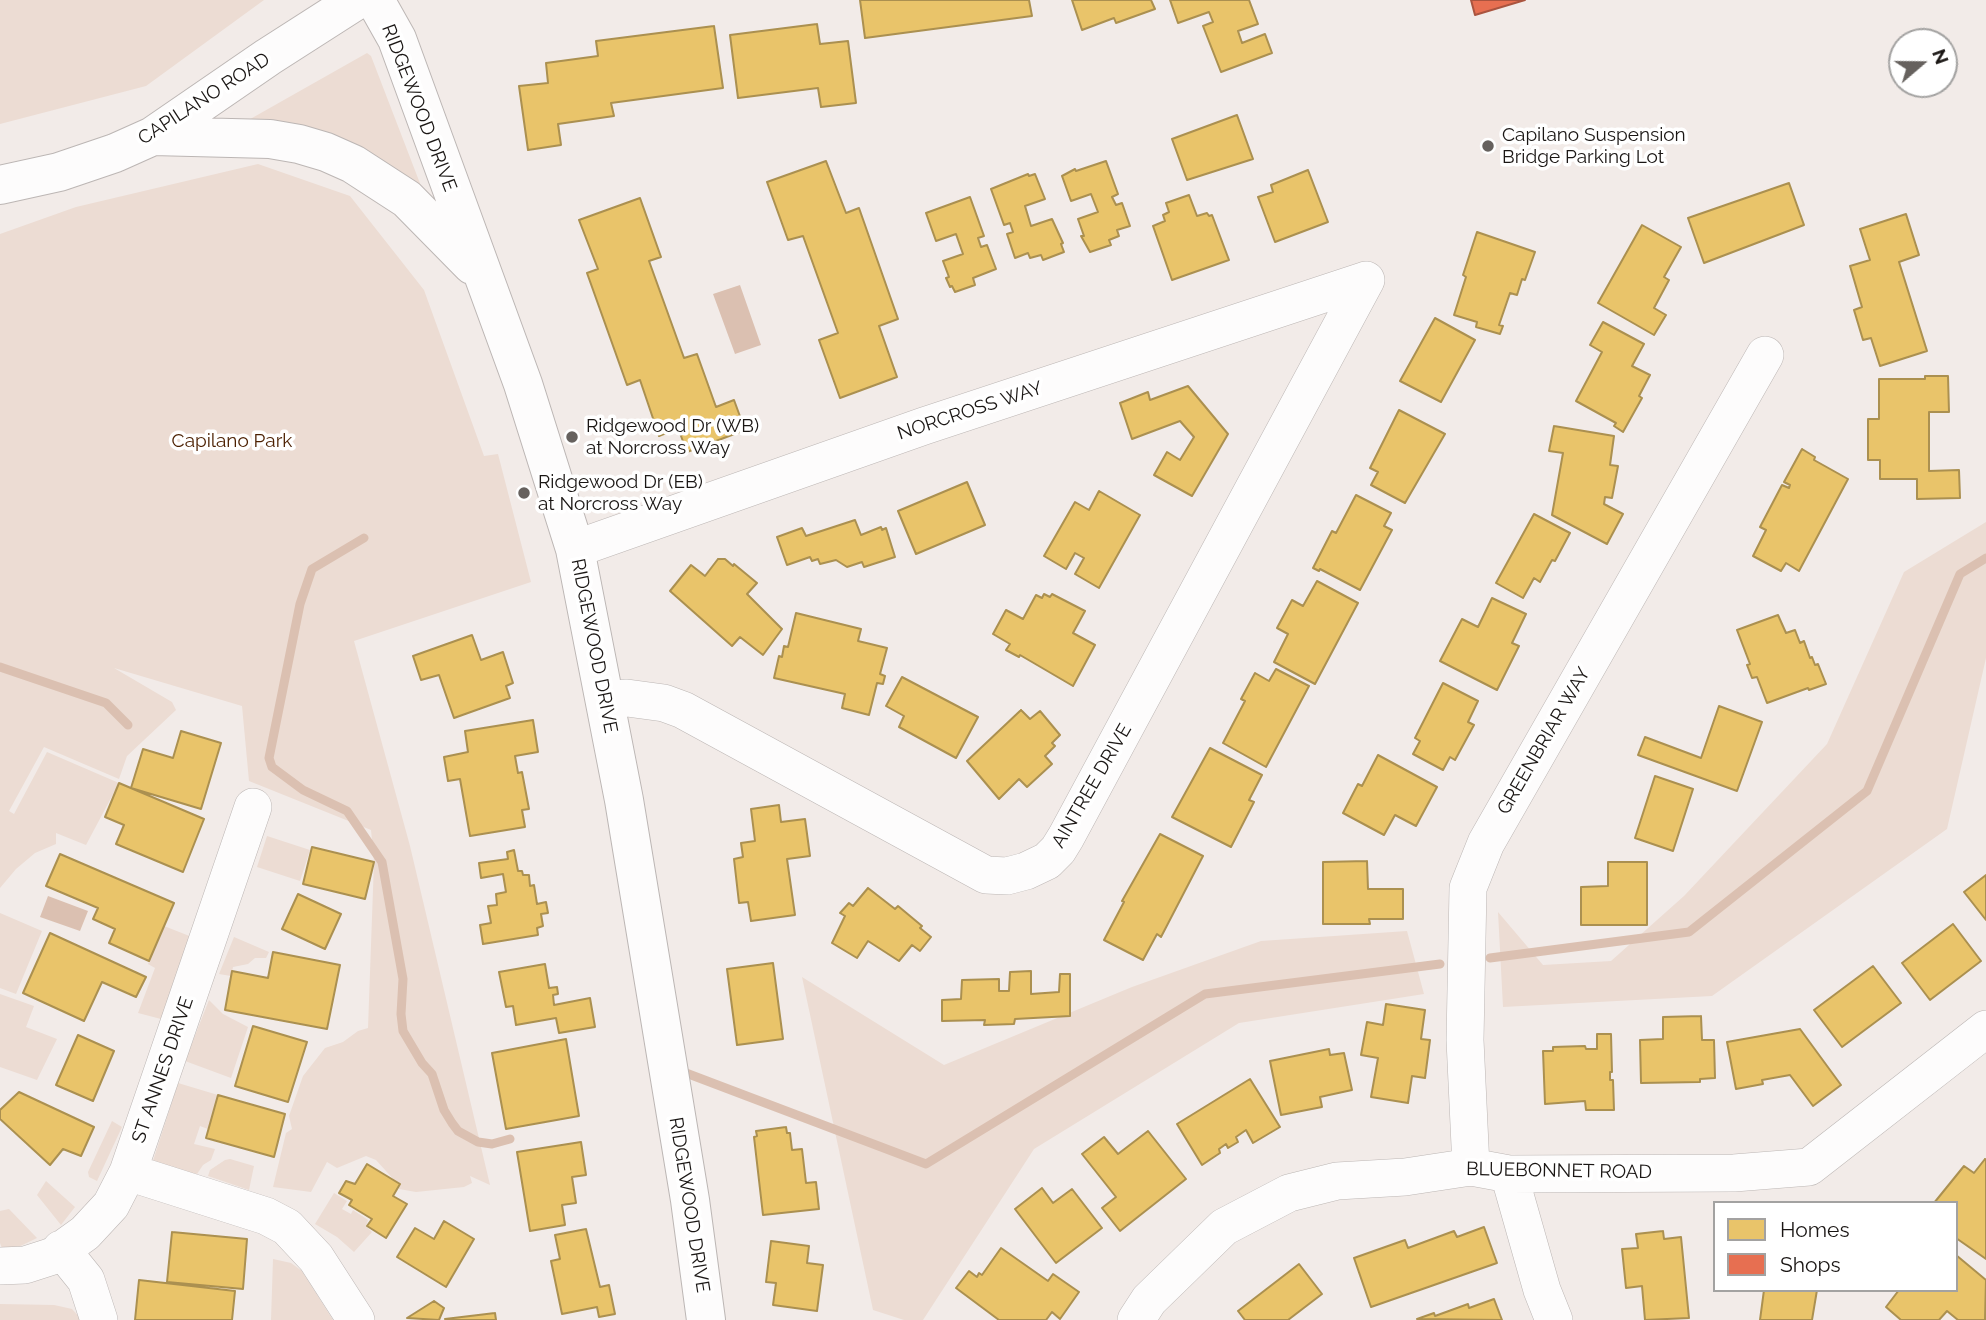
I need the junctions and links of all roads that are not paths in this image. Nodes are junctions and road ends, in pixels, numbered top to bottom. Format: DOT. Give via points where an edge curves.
graph roads {
  1 [pos="357,0"];
  2 [pos="375,0"];
  3 [pos="153,136"];
  4 [pos="0,186"];
  5 [pos="481,274"];
  6 [pos="1366,280"];
  7 [pos="1765,355"];
  8 [pos="575,549"];
  9 [pos="605,699"];
  10 [pos="253,807"];
  11 [pos="1986,1029"];
  12 [pos="1471,1167"];
  13 [pos="128,1172"];
  14 [pos="1509,1174"];
  15 [pos="61,1250"];
  16 [pos="0,1266"];
  17 [pos="1147,1313"];
  18 [pos="99,1320"];
  19 [pos="356,1320"];
  20 [pos="706,1320"];
  21 [pos="1554,1320"];
  1 -- 3 [label="main road, CAPILANO ROAD"];
  2 -- 5 [label="main road, RIDGEWOOD DRIVE" via="397,40"];
  3 -- 4 [label="main road, CAPILANO ROAD" via="59,172"];
  3 -- 5 [label="main road" via="270,139 326,152 407,199"];
  5 -- 8 [label="main road, RIDGEWOOD DRIVE" via="523,384"];
  6 -- 8 [label="street, NORCROSS WAY" via="923,426"];
  6 -- 9 [label="street, AINTREE DRIVE" via="1066,838 1047,860 1007,876 986,875 683,710 664,703"];
  7 -- 12 [label="street, GREENBRIAR WAY" via="1486,843 1468,888 1465,1040"];
  8 -- 9 [label="main road, RIDGEWOOD DRIVE"];
  9 -- 20 [label="main road, RIDGEWOOD DRIVE"];
  10 -- 13 [label="street, ST ANNES DRIVE"];
  11 -- 14 [label="street, BLUEBONNET ROAD" via="1809,1167 1734,1173"];
  12 -- 14 [label="street, BLUEBONNET ROAD"];
  12 -- 17 [label="street, BLUEBONNET ROAD" via="1337,1181 1289,1193 1224,1227"];
  13 -- 15 [label="street, ST ANNES DRIVE" via="105,1212"];
  13 -- 19 [label="street" via="266,1216 286,1227 316,1258"];
  14 -- 21 [label="street"];
  15 -- 16 [label="street, ST ANNES DRIVE" via="25,1265"];
  15 -- 18 [label="street" via="86,1280"];
}
